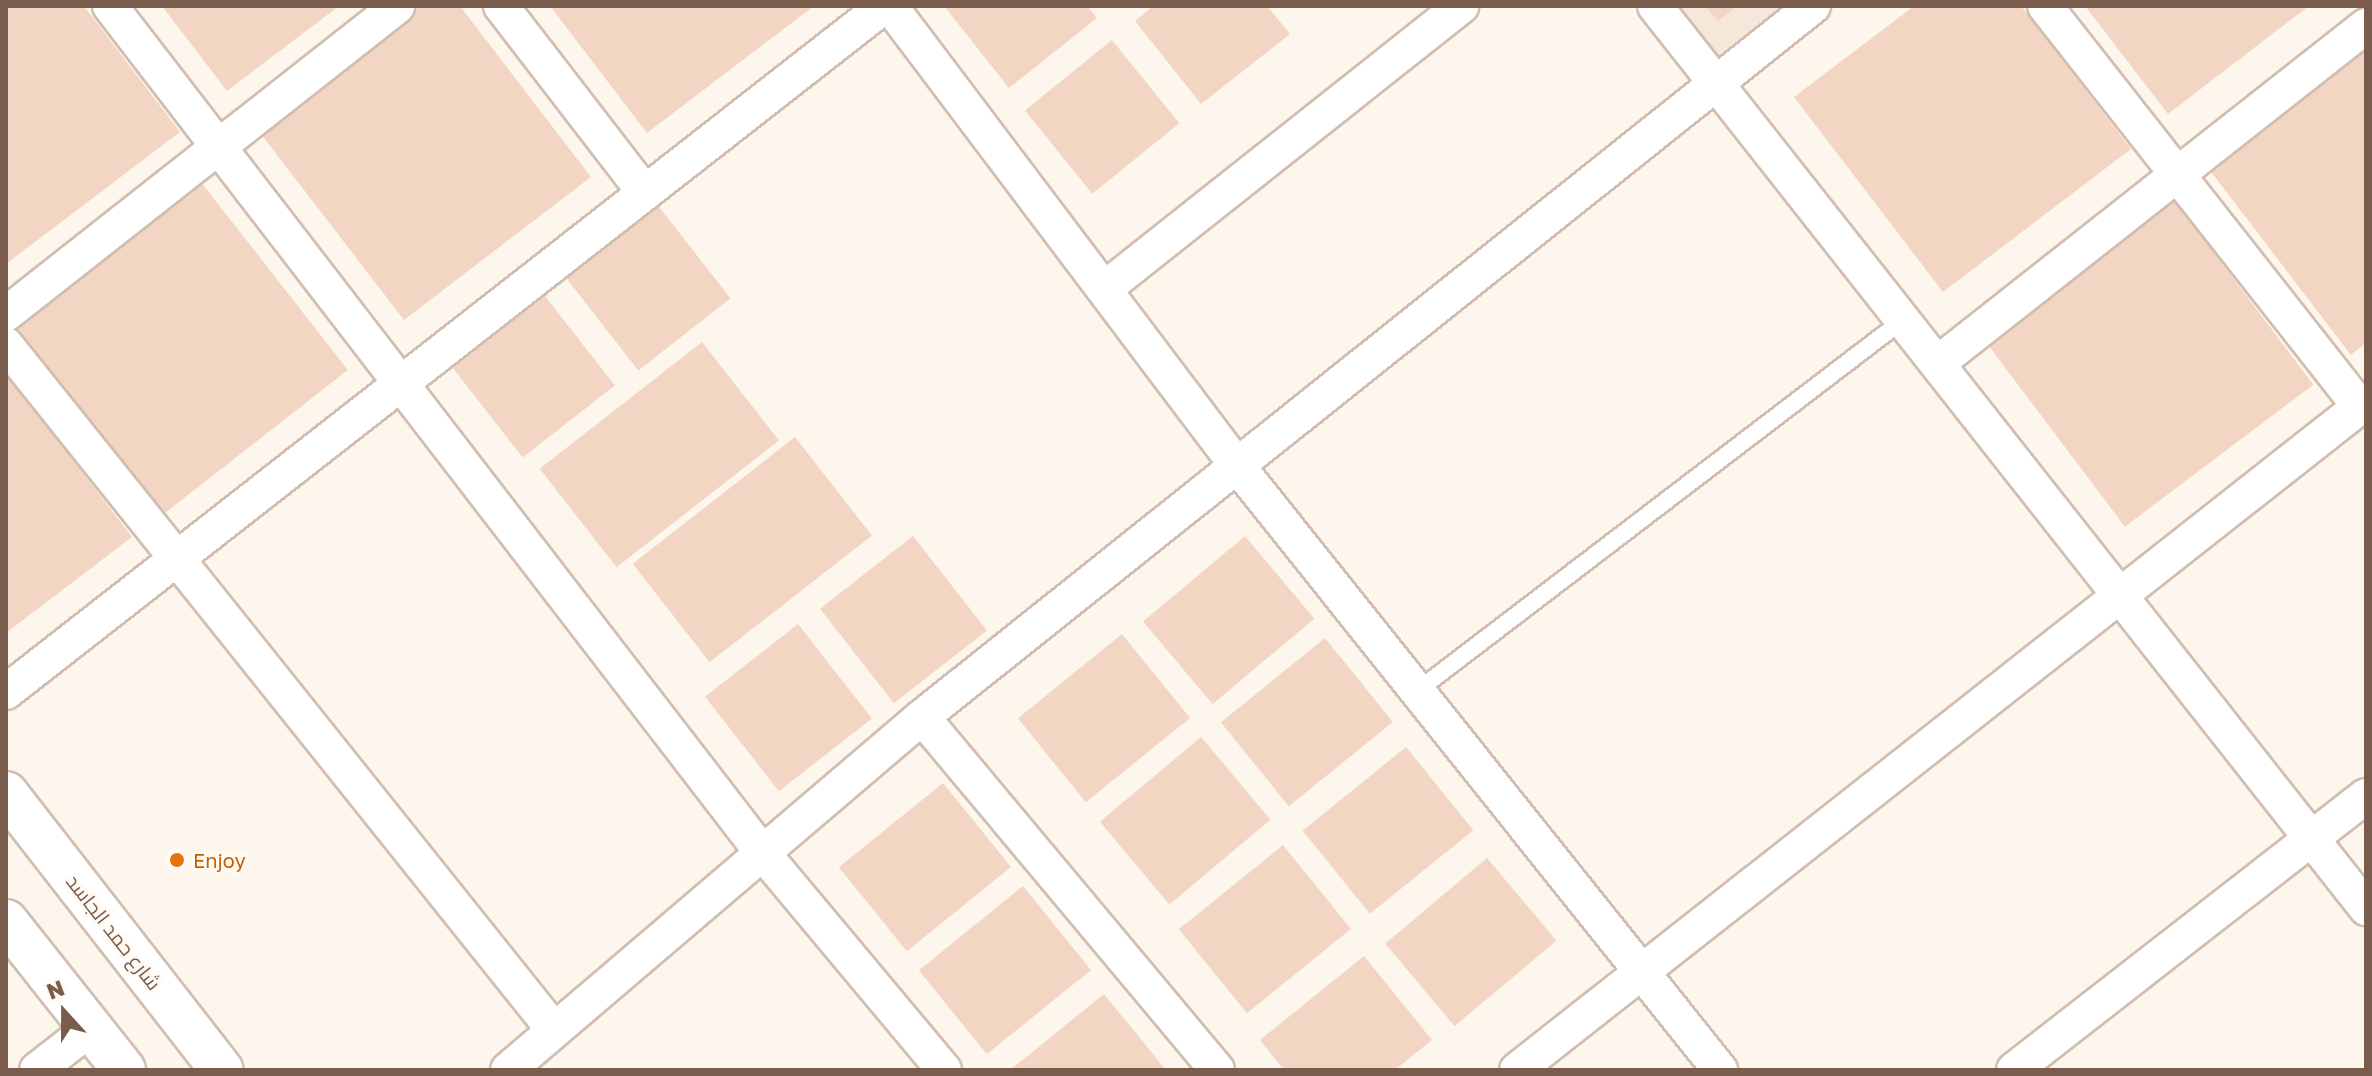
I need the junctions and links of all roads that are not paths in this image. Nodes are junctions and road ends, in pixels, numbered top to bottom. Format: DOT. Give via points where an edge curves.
graph roads {
  1 [pos="110,6"];
  2 [pos="397,6"];
  3 [pos="501,6"];
  4 [pos="887,6"];
  5 [pos="1461,6"];
  6 [pos="1655,6"];
  7 [pos="1813,6"];
  8 [pos="2045,6"];
  9 [pos="2366,26"];
  10 [pos="1712,81"];
  11 [pos="220,146"];
  12 [pos="2178,174"];
  13 [pos="645,193"];
  14 [pos="1108,286"];
  15 [pos="6,314"];
  16 [pos="1903,320"];
  17 [pos="6,345"];
  18 [pos="1938,363"];
  19 [pos="405,381"];
  20 [pos="2363,404"];
  21 [pos="1235,463"];
  22 [pos="177,559"];
  23 [pos="2120,595"];
  24 [pos="1417,691"];
  25 [pos="6,692"];
  26 [pos="922,717"];
  27 [pos="6,793"];
  28 [pos="2366,796"];
  29 [pos="2311,839"];
  30 [pos="761,851"];
  31 [pos="2366,908"];
  32 [pos="6,921"];
  33 [pos="1643,971"];
  34 [pos="91,1028"];
  35 [pos="554,1030"];
  36 [pos="37,1070"];
  37 [pos="124,1070"];
  38 [pos="222,1070"];
  39 [pos="508,1070"];
  40 [pos="944,1070"];
  41 [pos="1217,1070"];
  42 [pos="1517,1070"];
  43 [pos="1720,1070"];
  44 [pos="2014,1070"];
  1 -- 11 [label="street"];
  2 -- 11 [label="street"];
  3 -- 13 [label="street"];
  4 -- 13 [label="street"];
  4 -- 14 [label="street"];
  5 -- 14 [label="street"];
  6 -- 10 [label="street"];
  7 -- 10 [label="street"];
  8 -- 12 [label="street"];
  9 -- 12 [label="street"];
  10 -- 16 [label="street"];
  10 -- 21 [label="street"];
  11 -- 15 [label="street"];
  11 -- 19 [label="street"];
  12 -- 18 [label="street"];
  12 -- 20 [label="street"];
  13 -- 19 [label="street"];
  14 -- 21 [label="street"];
  16 -- 18 [label="street"];
  16 -- 24 [label="lane"];
  17 -- 22 [label="street"];
  18 -- 23 [label="street"];
  19 -- 22 [label="street"];
  19 -- 30 [label="street"];
  20 -- 23 [label="street"];
  21 -- 24 [label="street"];
  21 -- 26 [label="street"];
  22 -- 25 [label="street"];
  22 -- 35 [label="street"];
  23 -- 29 [label="street"];
  23 -- 33 [label="street"];
  24 -- 33 [label="street"];
  26 -- 30 [label="street"];
  26 -- 41 [label="street"];
  27 -- 38 [label="street, شارع حمد الجاسد"];
  28 -- 29 [label="street"];
  29 -- 31 [label="street"];
  29 -- 44 [label="street"];
  30 -- 35 [label="street"];
  30 -- 40 [label="street"];
  32 -- 34 [label="street"];
  33 -- 42 [label="street"];
  33 -- 43 [label="street"];
  34 -- 36 [label="street"];
  34 -- 37 [label="street"];
  35 -- 39 [label="street"];
}
